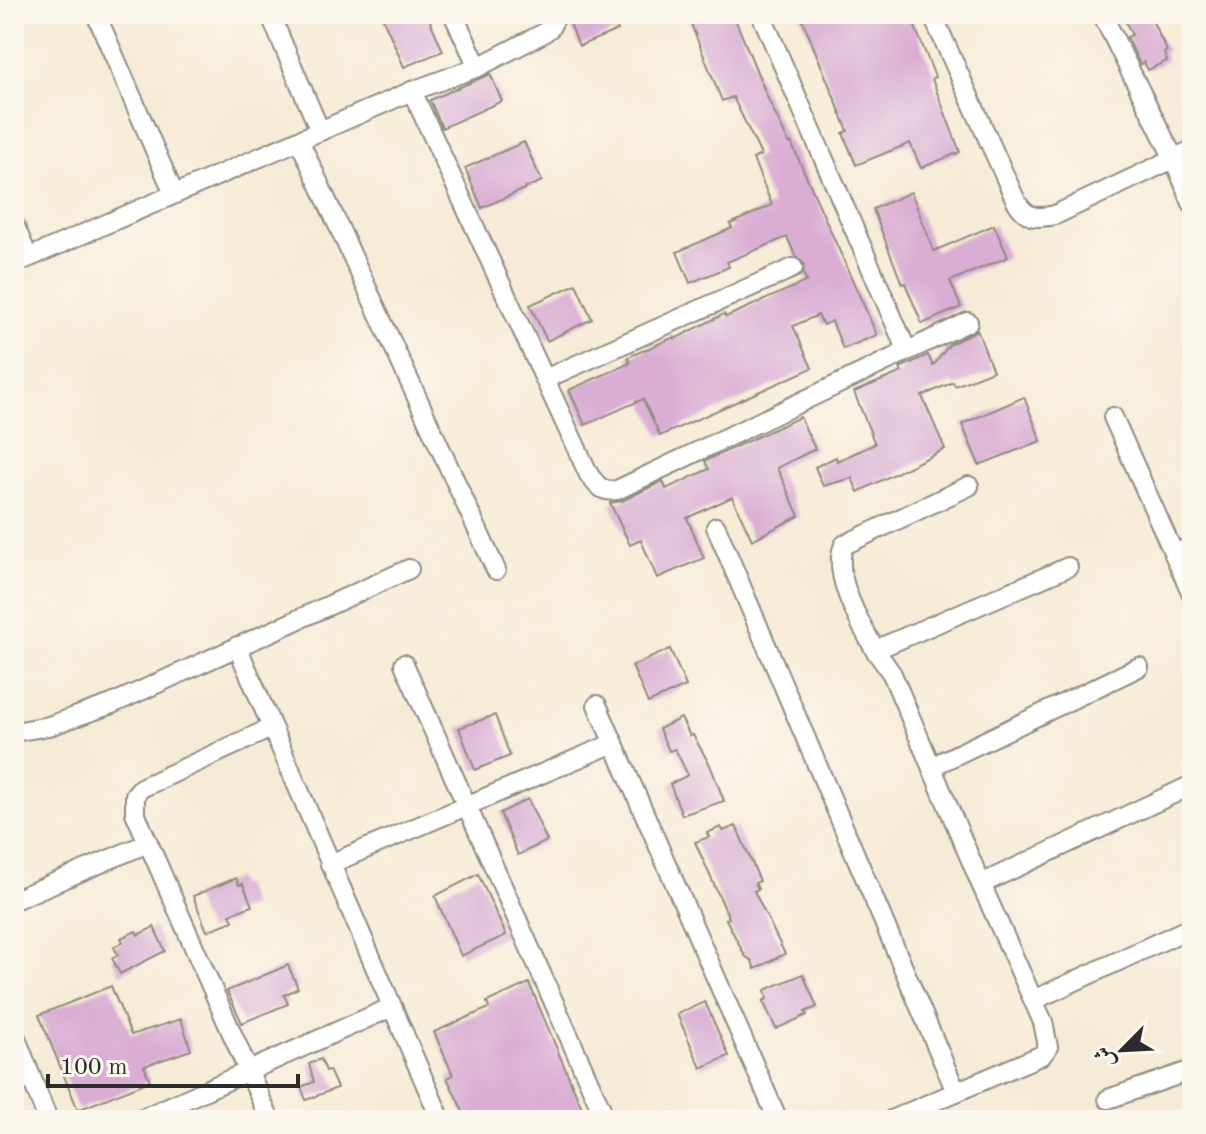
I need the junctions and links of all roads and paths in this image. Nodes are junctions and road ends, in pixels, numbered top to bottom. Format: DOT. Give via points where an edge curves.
graph roads {
  1 [pos="96,14"];
  2 [pos="270,14"];
  3 [pos="453,14"];
  4 [pos="557,14"];
  5 [pos="761,14"];
  6 [pos="932,14"];
  7 [pos="1102,14"];
  8 [pos="478,67"];
  9 [pos="412,91"];
  10 [pos="320,131"];
  11 [pos="299,140"];
  12 [pos="1192,150"];
  13 [pos="1174,159"];
  14 [pos="174,194"];
  15 [pos="1192,203"];
  16 [pos="14,224"];
  17 [pos="21,260"];
  18 [pos="793,268"];
  19 [pos="968,322"];
  20 [pos="907,351"];
  21 [pos="545,379"];
  22 [pos="1113,417"];
  23 [pos="969,486"];
  24 [pos="716,527"];
  25 [pos="1192,546"];
  26 [pos="1174,554"];
  27 [pos="1068,567"];
  28 [pos="409,569"];
  29 [pos="496,570"];
  30 [pos="1192,594"];
  31 [pos="237,646"];
  32 [pos="875,650"];
  33 [pos="404,664"];
  34 [pos="1139,667"];
  35 [pos="597,705"];
  36 [pos="271,728"];
  37 [pos="14,732"];
  38 [pos="614,743"];
  39 [pos="933,766"];
  40 [pos="1192,785"];
  41 [pos="469,805"];
  42 [pos="148,843"];
  43 [pos="330,864"];
  44 [pos="981,884"];
  45 [pos="14,900"];
  46 [pos="1192,927"];
  47 [pos="1034,1000"];
  48 [pos="392,1007"];
  49 [pos="14,1033"];
  50 [pos="1192,1070"];
  51 [pos="248,1071"];
  52 [pos="956,1092"];
  53 [pos="1108,1099"];
  54 [pos="48,1120"];
  55 [pos="139,1120"];
  56 [pos="270,1120"];
  57 [pos="441,1120"];
  58 [pos="606,1120"];
  59 [pos="778,1120"];
  60 [pos="891,1120"];
  1 -- 14 [label="street"];
  2 -- 10 [label="street"];
  3 -- 8 [label="street"];
  4 -- 8 [label="street" via="542,34"];
  5 -- 20 [label="street"];
  6 -- 13 [label="street" via="1024,213 1031,218 1055,215"];
  7 -- 13 [label="street"];
  8 -- 9 [label="street"];
  9 -- 10 [label="street"];
  9 -- 21 [label="street"];
  10 -- 11 [label="street"];
  11 -- 14 [label="street"];
  11 -- 29 [label="street"];
  12 -- 13 [label="street"];
  13 -- 15 [label="street"];
  14 -- 17 [label="street"];
  16 -- 17 [label="street"];
  18 -- 21 [label="street"];
  19 -- 20 [label="street"];
  20 -- 21 [label="street" via="609,491 589,475"];
  22 -- 26 [label="street"];
  23 -- 32 [label="street" via="844,545 841,566 852,606"];
  24 -- 52 [label="street"];
  25 -- 26 [label="street"];
  26 -- 30 [label="street"];
  27 -- 32 [label="street"];
  28 -- 31 [label="street"];
  31 -- 36 [label="street"];
  31 -- 37 [label="street" via="81,717"];
  32 -- 39 [label="street" via="892,674"];
  33 -- 41 [label="street"];
  34 -- 39 [label="street"];
  35 -- 38 [label="street"];
  36 -- 42 [label="street" via="141,788 133,804"];
  36 -- 43 [label="street"];
  38 -- 41 [label="street"];
  38 -- 59 [label="street"];
  39 -- 44 [label="street"];
  40 -- 44 [label="street"];
  41 -- 43 [label="street"];
  41 -- 58 [label="street"];
  42 -- 45 [label="street"];
  42 -- 51 [label="street"];
  43 -- 48 [label="street"];
  44 -- 47 [label="street"];
  46 -- 47 [label="street"];
  47 -- 52 [label="street" via="1048,1037 1042,1055"];
  48 -- 51 [label="street"];
  48 -- 57 [label="street"];
  49 -- 54 [label="street"];
  50 -- 53 [label="street"];
  51 -- 55 [label="street"];
  51 -- 56 [label="street"];
  52 -- 60 [label="street"];
}
